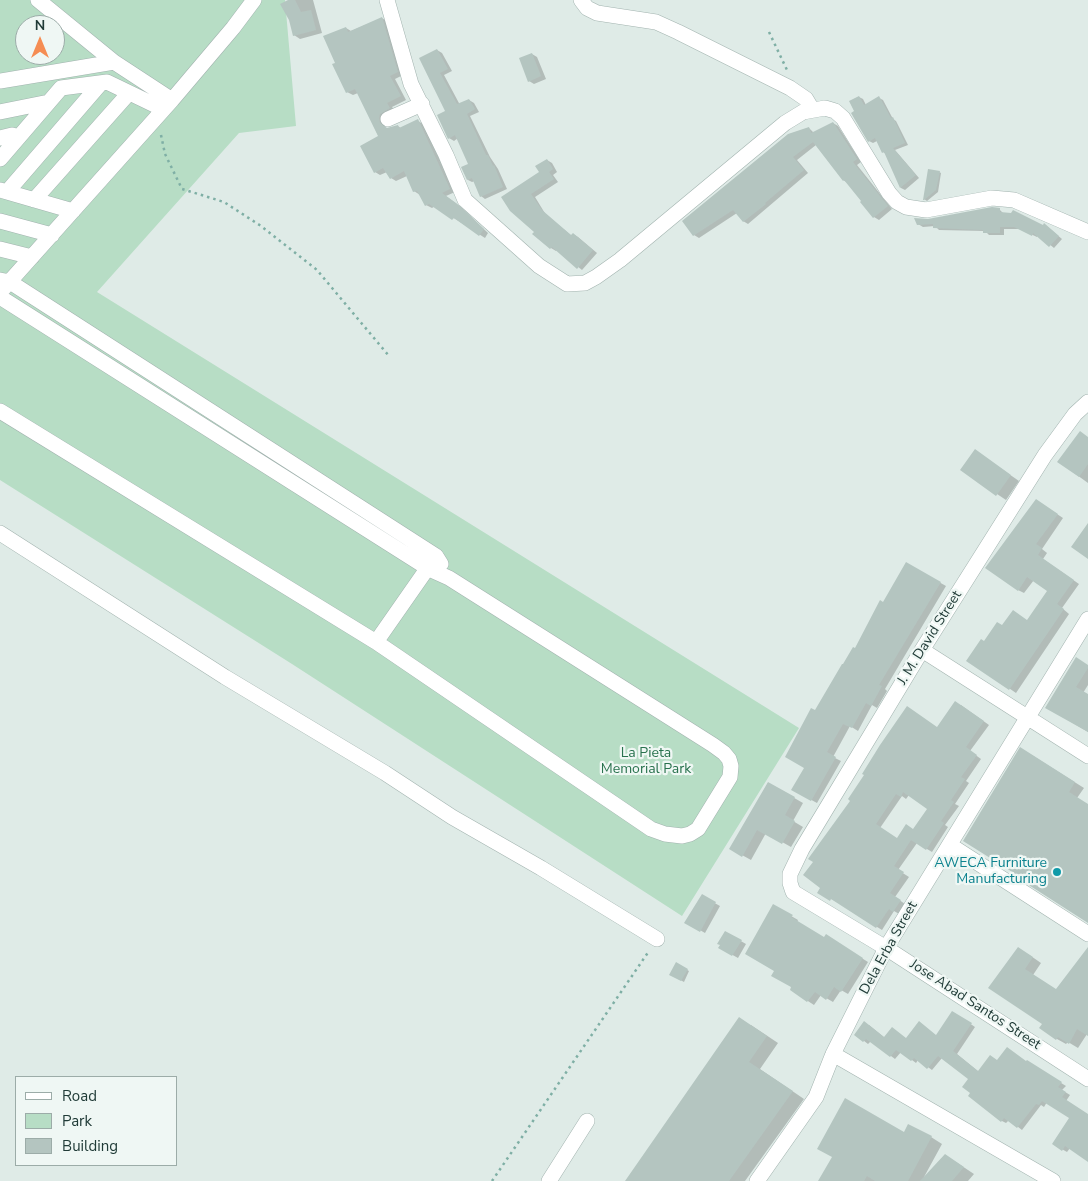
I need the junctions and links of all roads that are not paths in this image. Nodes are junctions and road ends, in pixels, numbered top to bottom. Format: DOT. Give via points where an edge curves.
graph roads {
  1 [pos="38,0"];
  2 [pos="254,0"];
  3 [pos="387,0"];
  4 [pos="580,0"];
  5 [pos="114,62"];
  6 [pos="0,81"];
  7 [pos="101,83"];
  8 [pos="129,93"];
  9 [pos="49,102"];
  10 [pos="422,104"];
  11 [pos="164,108"];
  12 [pos="812,109"];
  13 [pos="0,112"];
  14 [pos="388,119"];
  15 [pos="19,137"];
  16 [pos="0,138"];
  17 [pos="0,159"];
  18 [pos="3,191"];
  19 [pos="34,200"];
  20 [pos="73,211"];
  21 [pos="0,221"];
  22 [pos="1088,232"];
  23 [pos="52,235"];
  24 [pos="0,249"];
  25 [pos="32,257"];
  26 [pos="3,284"];
  27 [pos="0,297"];
  28 [pos="1088,402"];
  29 [pos="0,411"];
  30 [pos="0,533"];
  31 [pos="432,562"];
  32 [pos="1088,619"];
  33 [pos="376,642"];
  34 [pos="922,650"];
  35 [pos="1027,718"];
  36 [pos="1088,756"];
  37 [pos="950,845"];
  38 [pos="790,883"];
  39 [pos="1088,934"];
  40 [pos="657,940"];
  41 [pos="886,948"];
  42 [pos="833,1054"];
  43 [pos="1088,1079"];
  44 [pos="587,1121"];
  45 [pos="550,1181"];
  46 [pos="756,1181"];
  47 [pos="1053,1181"];
  1 -- 5 [label="street"];
  2 -- 11 [label="street"];
  3 -- 10 [label="street" via="411,84"];
  4 -- 12 [label="street" via="597,14 656,22 678,32 790,88 806,99"];
  5 -- 6 [label="street"];
  5 -- 11 [label="street"];
  7 -- 8 [label="street" via="107,82"];
  7 -- 9 [label="street" via="61,88"];
  7 -- 18 [label="street"];
  8 -- 11 [label="street"];
  8 -- 19 [label="street"];
  9 -- 13 [label="street"];
  9 -- 15 [label="street"];
  10 -- 12 [label="street" via="465,200 539,266 568,284 576,285 585,284 620,260 785,123"];
  10 -- 14 [label="street"];
  11 -- 20 [label="street"];
  12 -- 22 [label="street" via="836,111 843,118 897,202 926,210 992,198 1014,200"];
  15 -- 16 [label="street"];
  15 -- 17 [label="street"];
  18 -- 19 [label="street"];
  19 -- 20 [label="street"];
  20 -- 23 [label="street"];
  21 -- 23 [label="street"];
  23 -- 25 [label="street"];
  24 -- 25 [label="street"];
  25 -- 26 [label="street"];
  26 -- 31 [label="street"];
  27 -- 31 [label="street"];
  28 -- 34 [label="street, J. M. David Street" via="1075,414 1045,455"];
  29 -- 33 [label="street"];
  30 -- 40 [label="street" via="225,677"];
  31 -- 33 [label="street"];
  31 -- 33 [label="street" via="449,578 724,753 731,766 730,777 698,829 682,836 651,829"];
  32 -- 35 [label="street, Dela Erba Street"];
  34 -- 35 [label="street"];
  34 -- 38 [label="street, J. M. David Street" via="802,850 790,874"];
  35 -- 36 [label="street"];
  35 -- 37 [label="street, Dela Erba Street"];
  37 -- 39 [label="street"];
  37 -- 41 [label="street, Dela Erba Street"];
  38 -- 41 [label="street, Jose Abad Santos Street" via="793,892"];
  41 -- 42 [label="street, Dela Erba Street"];
  41 -- 43 [label="street, Jose Abad Santos Street"];
  42 -- 46 [label="street, Dela Erba Street" via="816,1097"];
  42 -- 47 [label="street"];
  44 -- 45 [label="street"];
}
